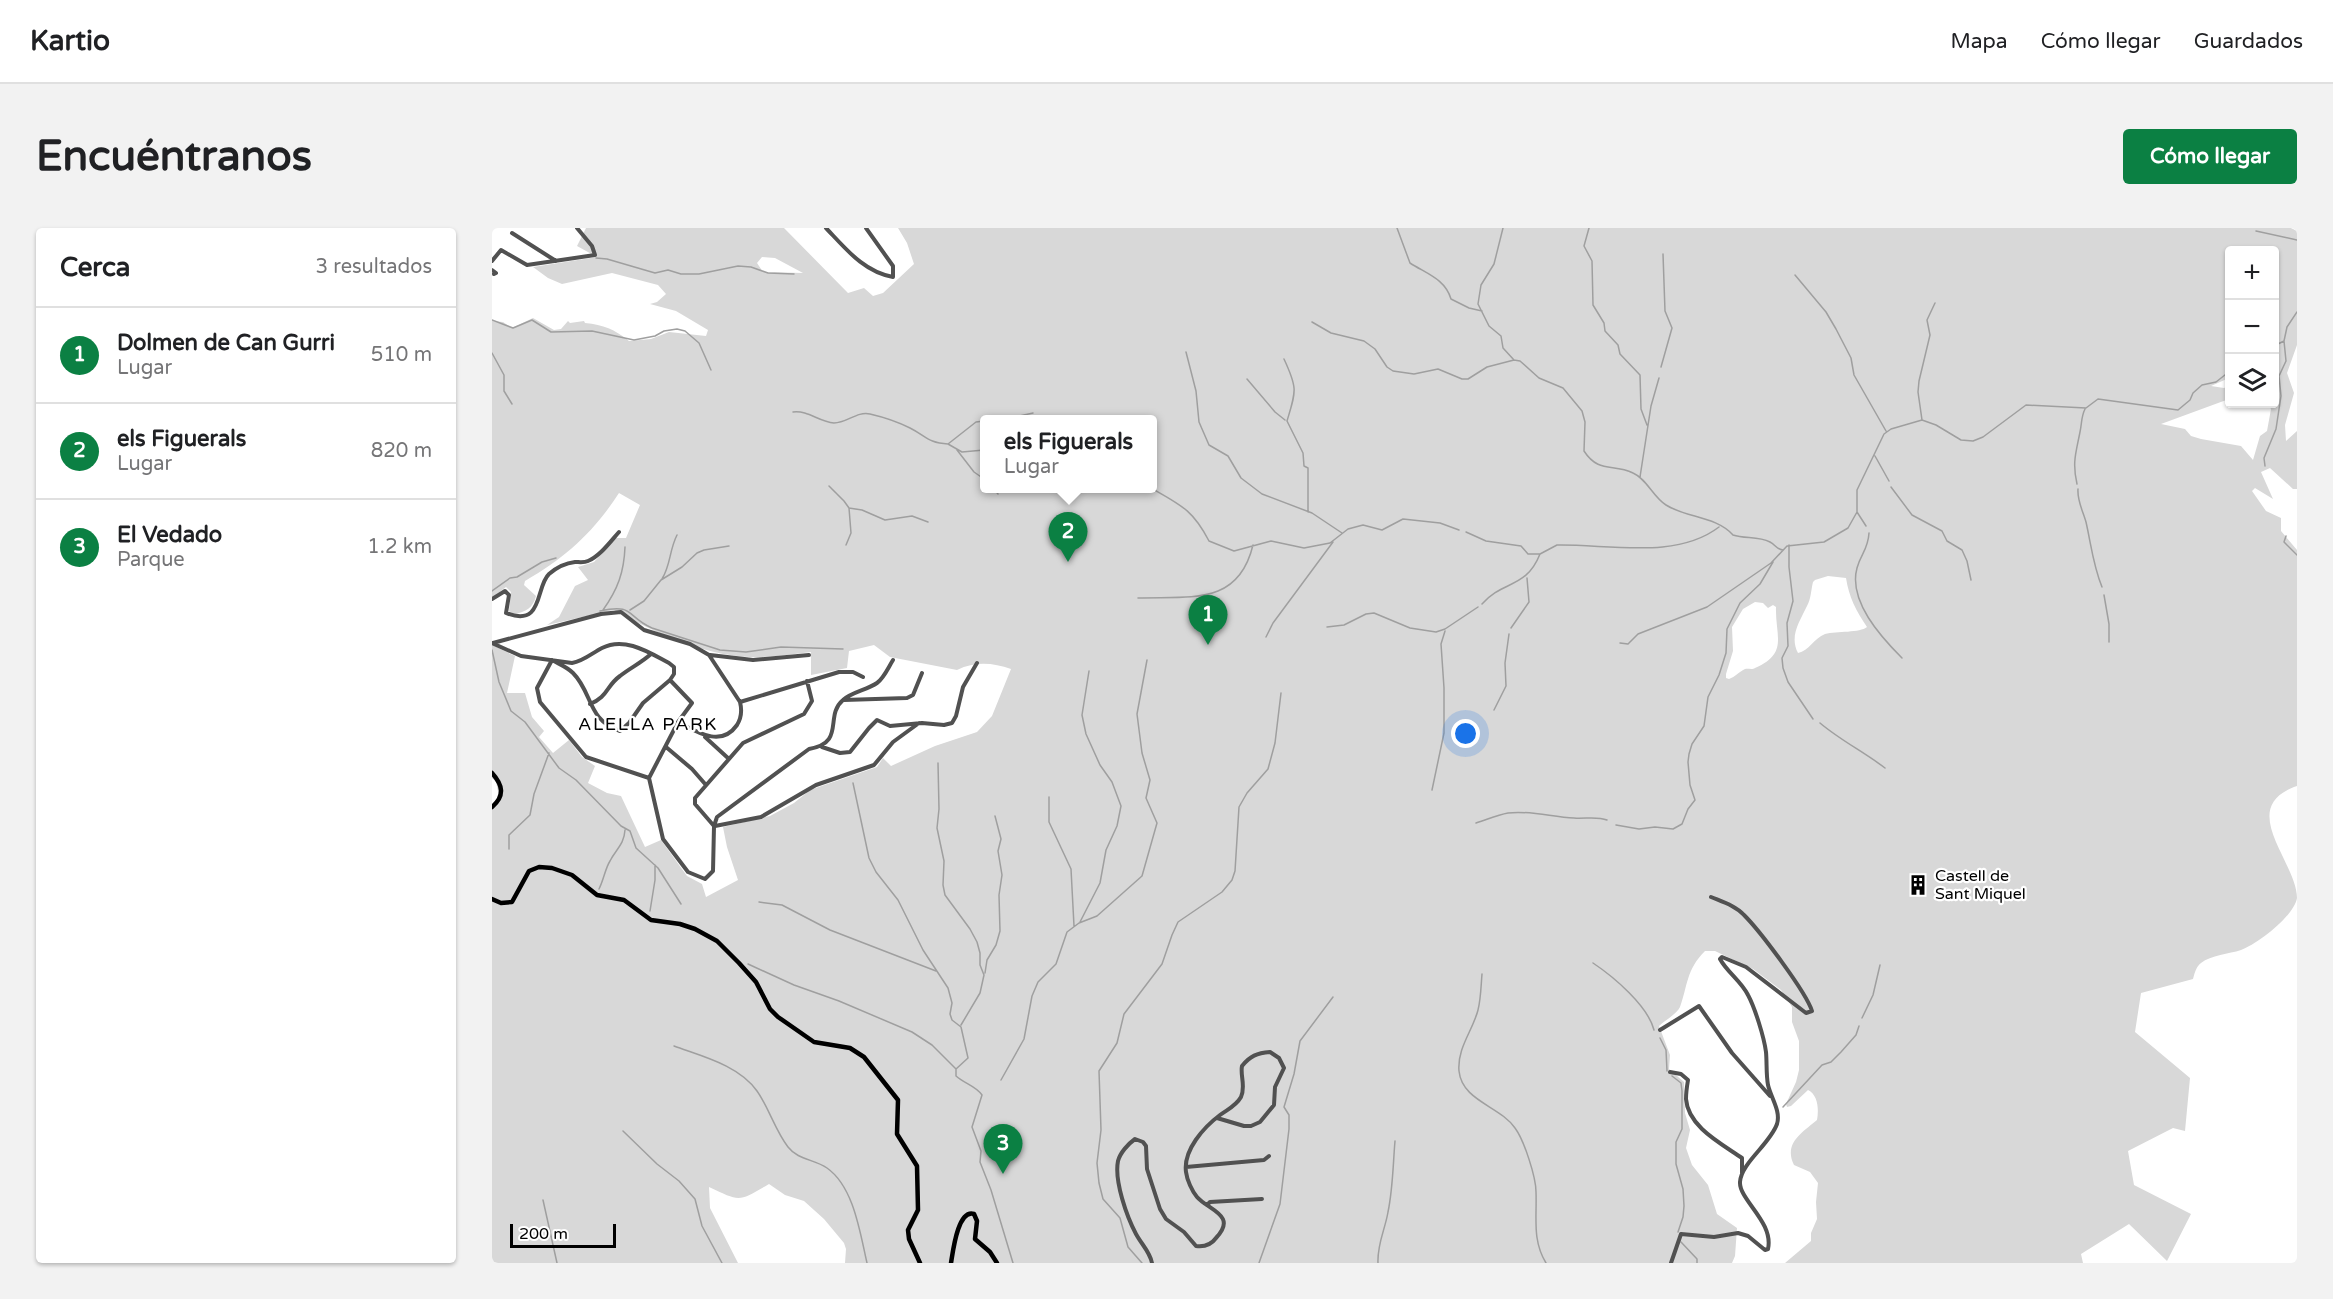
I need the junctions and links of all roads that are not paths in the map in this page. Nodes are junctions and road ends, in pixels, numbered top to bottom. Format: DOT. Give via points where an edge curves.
graph roads {
  1 [pos="577,228"];
  2 [pos="826,228"];
  3 [pos="866,228"];
  4 [pos="512,233"];
  5 [pos="492,261"];
  6 [pos="556,261"];
  7 [pos="619,532"];
  8 [pos="492,599"];
  9 [pos="492,643"];
  10 [pos="651,654"];
  11 [pos="710,655"];
  12 [pos="809,655"];
  13 [pos="552,660"];
  14 [pos="893,660"];
  15 [pos="978,663"];
  16 [pos="922,673"];
  17 [pos="863,677"];
  18 [pos="670,680"];
  19 [pos="807,681"];
  20 [pos="843,700"];
  21 [pos="740,702"];
  22 [pos="590,704"];
  23 [pos="678,722"];
  24 [pos="919,723"];
  25 [pos="704,735"];
  26 [pos="666,747"];
  27 [pos="822,747"];
  28 [pos="729,759"];
  29 [pos="492,773"];
  30 [pos="650,778"];
  31 [pos="706,785"];
  32 [pos="492,807"];
  33 [pos="714,826"];
  34 [pos="1711,897"];
  35 [pos="492,898"];
  36 [pos="1660,1029"];
  37 [pos="1670,1072"];
  38 [pos="1771,1097"];
  39 [pos="1217,1118"];
  40 [pos="1269,1156"];
  41 [pos="1186,1167"];
  42 [pos="1742,1174"];
  43 [pos="1262,1199"];
  44 [pos="1207,1205"];
  45 [pos="920,1263"];
  46 [pos="951,1263"];
  47 [pos="997,1263"];
  48 [pos="1152,1263"];
  49 [pos="1671,1263"];
  1 -- 6 [label="street" via="595,255"];
  2 -- 3 [label="street" via="858,262 893,277 893,266"];
  4 -- 6 [label="street"];
  5 -- 6 [label="street" via="501,250 527,265"];
  7 -- 8 [label="street" via="587,562 562,565 549,574 537,605 526,615 506,613 508,595 504,591"];
  9 -- 11 [label="street" via="621,612 644,630 690,644"];
  9 -- 13 [label="street" via="511,653"];
  10 -- 13 [label="street" via="617,644 605,646 579,661"];
  10 -- 18 [label="street" via="674,667"];
  10 -- 22 [label="street" via="618,677 601,700"];
  11 -- 12 [label="street" via="753,660"];
  11 -- 21 [label="street"];
  13 -- 22 [label="street" via="574,674"];
  13 -- 30 [label="street" via="537,688 540,702 586,757"];
  14 -- 20 [label="street" via="875,684"];
  15 -- 24 [label="street" via="963,687 954,721 944,725"];
  16 -- 20 [label="street" via="913,695 907,698"];
  17 -- 19 [label="street" via="839,672"];
  18 -- 22 [label="street" via="643,703 620,731 603,723"];
  18 -- 23 [label="street" via="692,704"];
  19 -- 21 [label="street"];
  19 -- 28 [label="street" via="812,701 804,714 743,743"];
  20 -- 27 [label="street" via="833,734"];
  21 -- 25 [label="street" via="739,723 732,731 721,738"];
  23 -- 25 [label="street"];
  23 -- 26 [label="street"];
  24 -- 27 [label="street" via="890,726 877,720 850,752"];
  24 -- 33 [label="street" via="893,742 874,765 816,785 761,818"];
  25 -- 28 [label="street"];
  26 -- 30 [label="street"];
  26 -- 31 [label="street"];
  27 -- 33 [label="street" via="809,748 717,817"];
  28 -- 31 [label="street"];
  29 -- 32 [label="main road" via="500,783 502,795"];
  30 -- 33 [label="street" via="663,838 688,872 700,878 710,877 713,871"];
  31 -- 33 [label="street" via="693,801"];
  34 -- 38 [label="street" via="1744,915 1811,1009 1806,1013 1746,967 1720,958 1749,996 1766,1051"];
  35 -- 45 [label="main road" via="501,903 512,902 527,873 534,868 562,871 595,894 624,900 651,920 685,925 717,941 750,974 778,1017 814,1042 859,1053 898,1100 897,1134 917,1166 918,1210 908,1230"];
  36 -- 38 [label="street" via="1700,1006 1732,1053"];
  37 -- 42 [label="street" via="1682,1074 1688,1080 1688,1107 1718,1143 1742,1158"];
  38 -- 42 [label="street" via="1778,1114 1776,1127"];
  39 -- 39 [label="street" via="1244,1126 1260,1122 1274,1105 1275,1087 1284,1068 1279,1058 1270,1052 1248,1059 1242,1066 1240,1099"];
  39 -- 41 [label="street" via="1199,1136"];
  40 -- 41 [label="street" via="1264,1160"];
  41 -- 44 [label="street" via="1195,1195"];
  42 -- 49 [label="street" via="1740,1184 1763,1223 1768,1249 1737,1233 1714,1237 1686,1234 1679,1237"];
  43 -- 44 [label="street"];
  44 -- 48 [label="street" via="1221,1216 1222,1228 1211,1243 1196,1246 1164,1216 1147,1169 1144,1144 1139,1139 1131,1142 1118,1162 1119,1193"];
  46 -- 47 [label="main road" via="961,1221 969,1213 977,1221 975,1239"];
}
